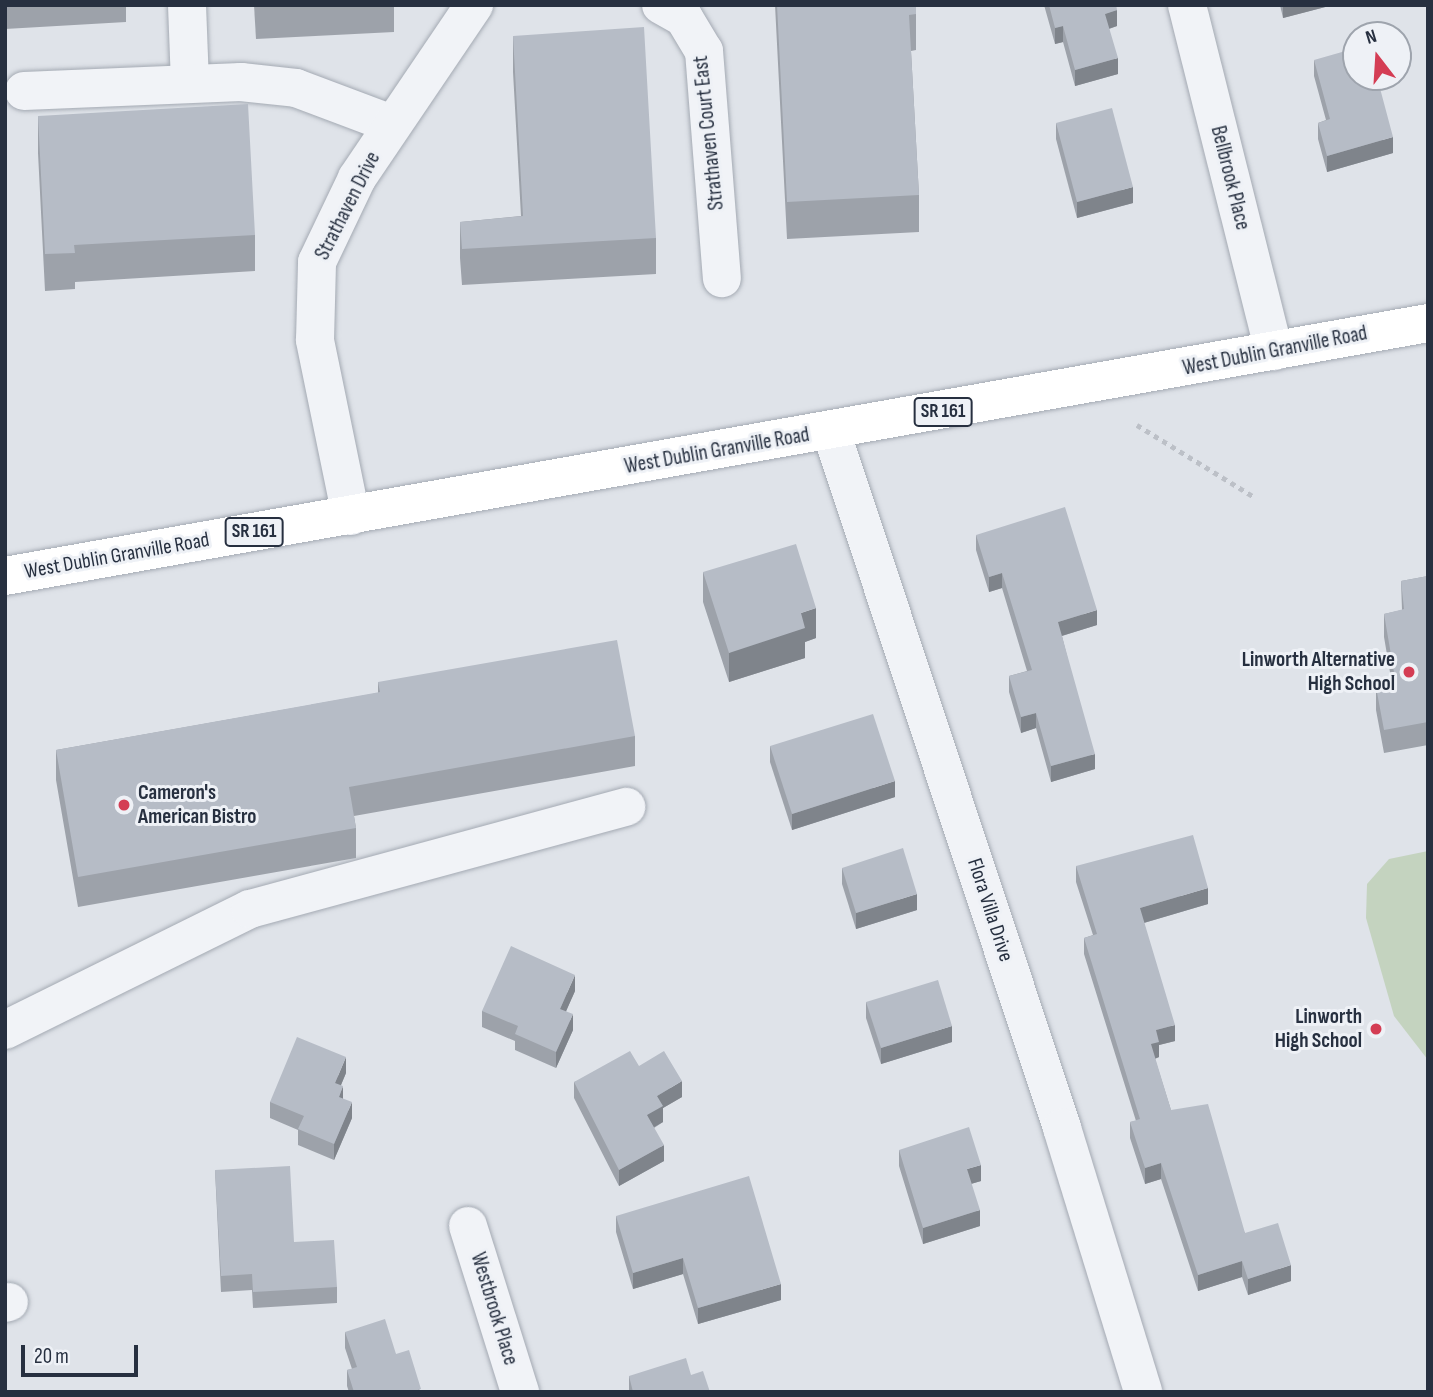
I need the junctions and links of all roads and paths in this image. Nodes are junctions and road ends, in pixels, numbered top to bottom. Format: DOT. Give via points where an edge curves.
graph roads {
  1 [pos="187,5"];
  2 [pos="474,5"];
  3 [pos="661,5"];
  4 [pos="1187,5"];
  5 [pos="190,82"];
  6 [pos="24,91"];
  7 [pos="392,124"];
  8 [pos="722,278"];
  9 [pos="1428,323"];
  10 [pos="1274,351"];
  11 [pos="1137,425"];
  12 [pos="831,431"];
  13 [pos="1252,496"];
  14 [pos="351,516"];
  15 [pos="5,576"];
  16 [pos="626,807"];
  17 [pos="5,1030"];
  18 [pos="468,1226"];
  19 [pos="520,1392"];
  20 [pos="1143,1392"];
  1 -- 5 [label="street"];
  2 -- 7 [label="street, Strathaven Drive"];
  3 -- 8 [label="street, Strathaven Court East" via="684,18 704,51"];
  4 -- 10 [label="street, Bellbrook Place"];
  5 -- 6 [label="street"];
  5 -- 7 [label="street" via="296,88"];
  7 -- 14 [label="street, Strathaven Drive" via="357,178 317,262 315,340"];
  9 -- 10 [label="main road, West Dublin Granville Road / SR 161"];
  10 -- 12 [label="main road, West Dublin Granville Road / SR 161"];
  11 -- 13 [label="path"];
  12 -- 14 [label="main road, West Dublin Granville Road / SR 161"];
  12 -- 20 [label="street, Flora Villa Drive" via="1062,1128"];
  14 -- 15 [label="main road, West Dublin Granville Road / SR 161"];
  16 -- 17 [label="street" via="250,909"];
  18 -- 19 [label="street, Westbrook Place"];
}
